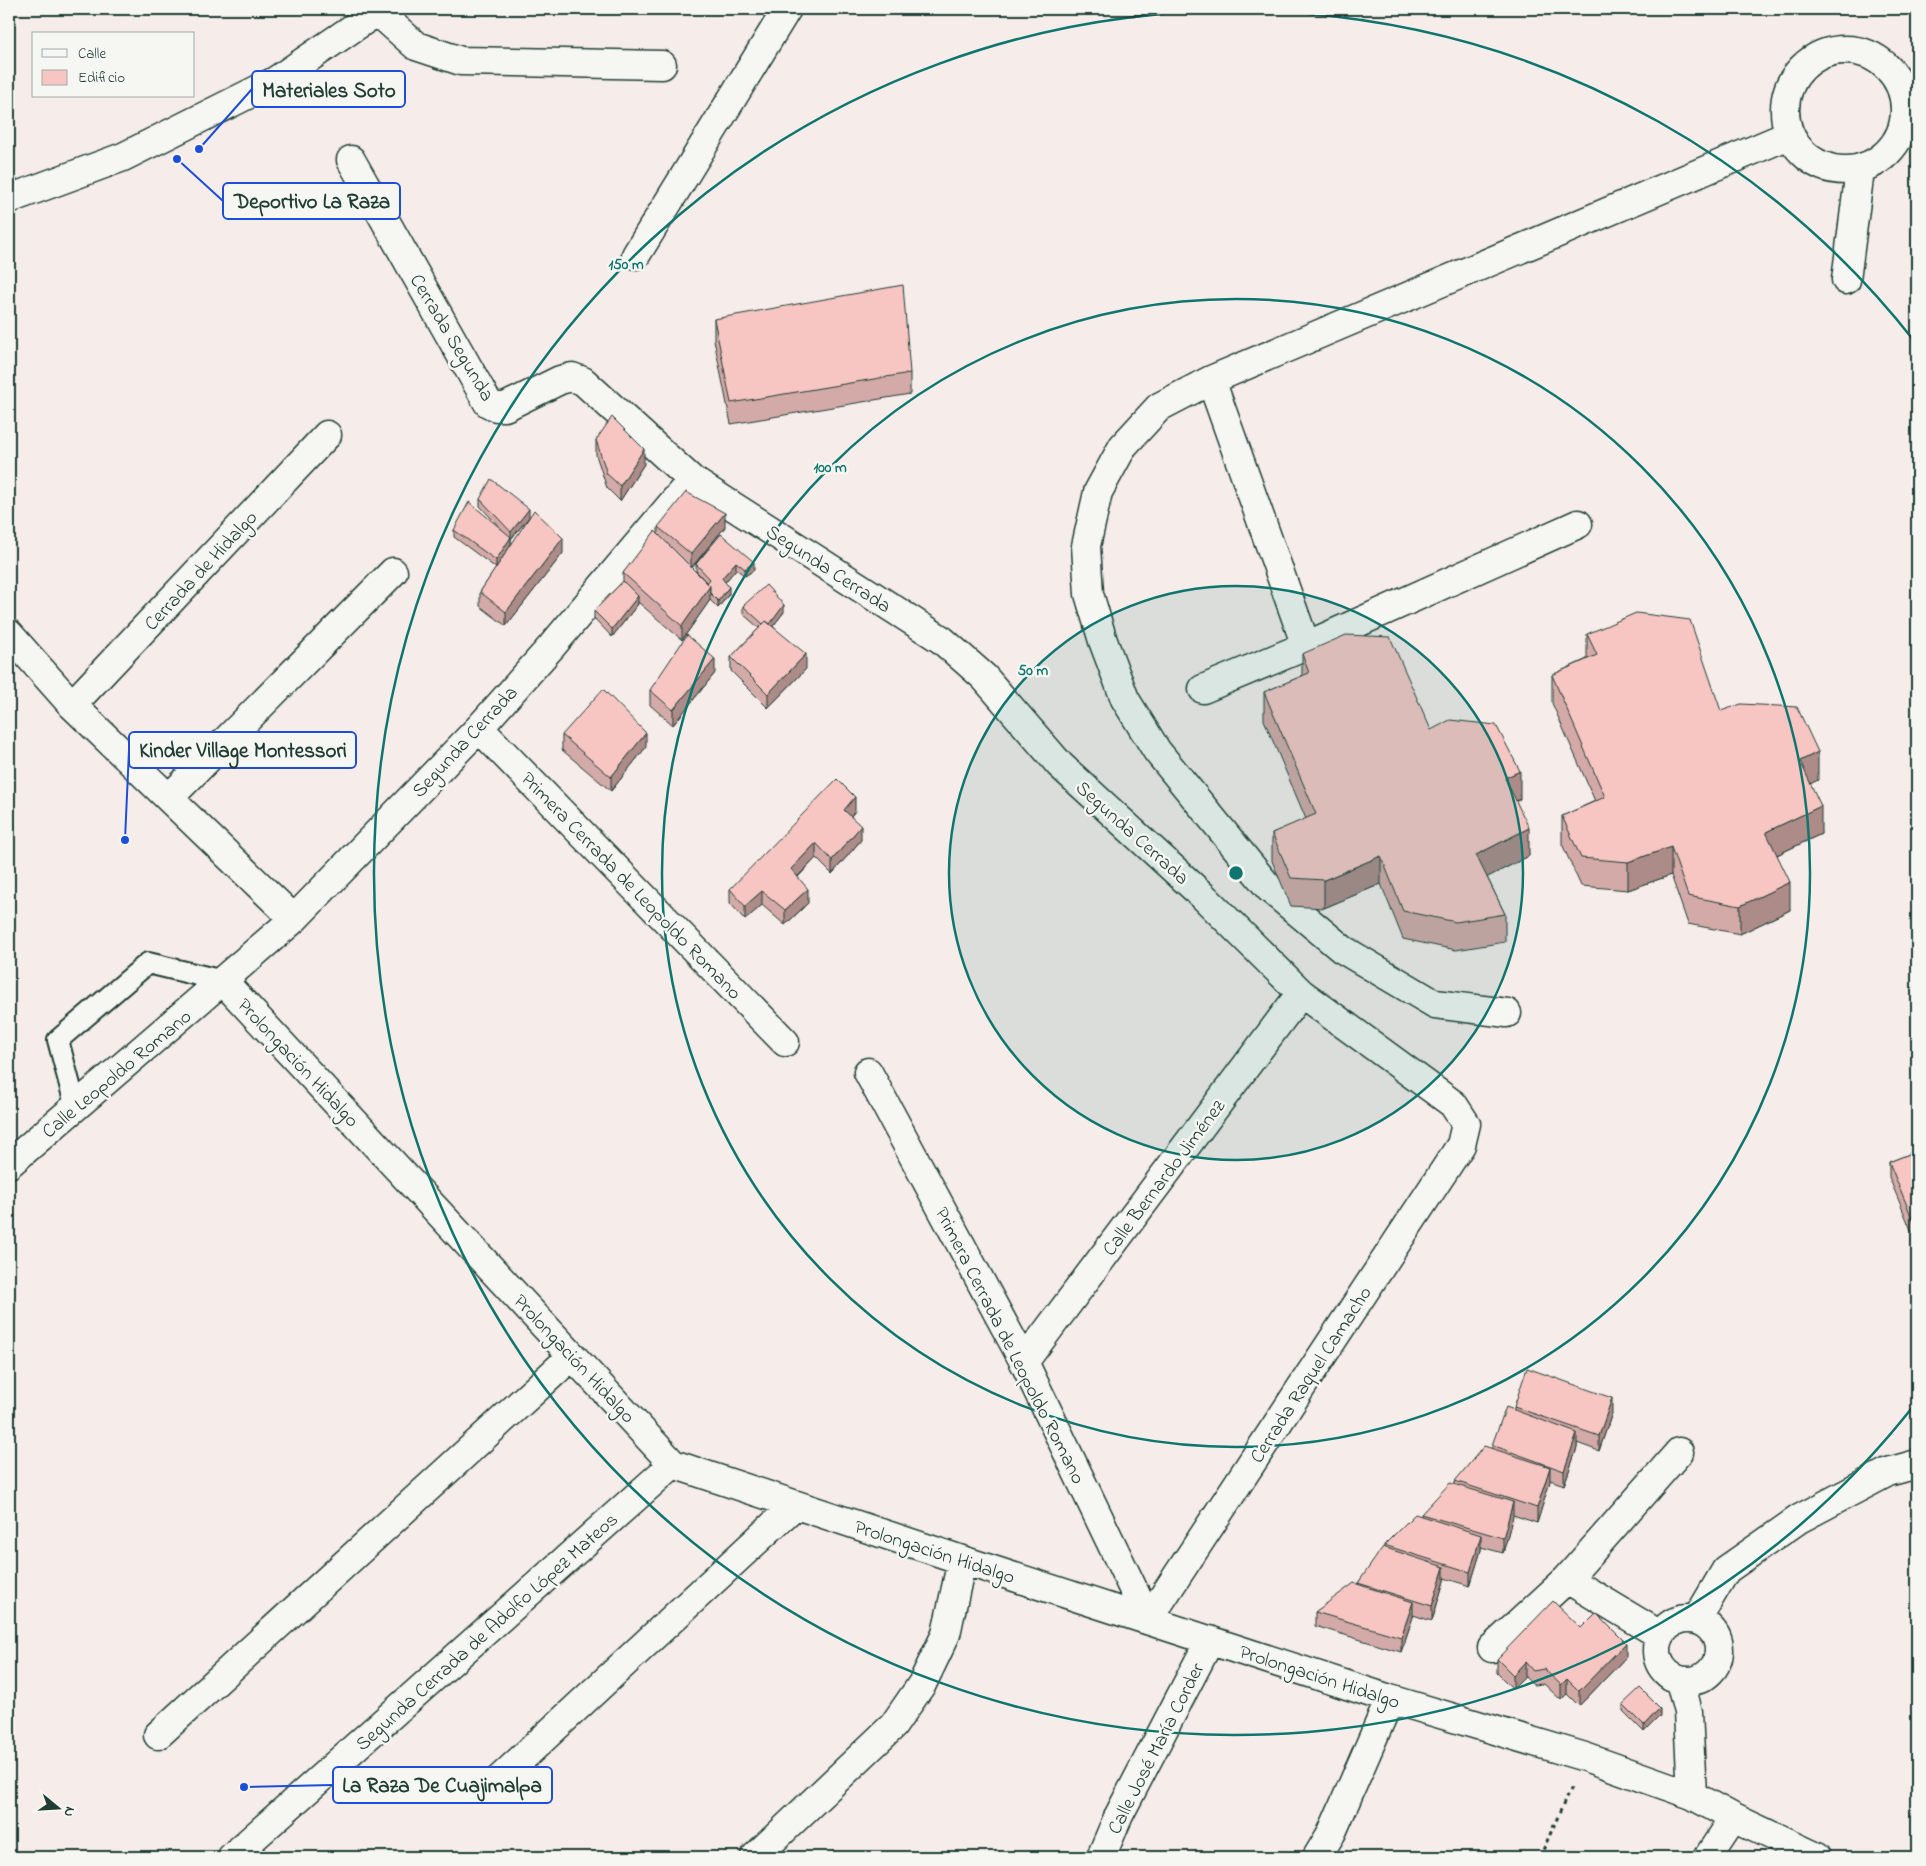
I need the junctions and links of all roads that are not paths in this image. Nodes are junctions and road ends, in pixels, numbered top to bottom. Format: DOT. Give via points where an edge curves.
graph roads {
  1 [pos="787,9"];
  2 [pos="379,10"];
  3 [pos="662,65"];
  4 [pos="1912,102"];
  5 [pos="1789,135"];
  6 [pos="351,160"];
  7 [pos="1860,170"];
  8 [pos="9,198"];
  9 [pos="636,255"];
  10 [pos="1846,280"];
  11 [pos="1211,380"];
  12 [pos="327,435"];
  13 [pos="692,480"];
  14 [pos="1578,524"];
  15 [pos="393,572"];
  16 [pos="9,634"];
  17 [pos="1306,646"];
  18 [pos="1203,689"];
  19 [pos="72,705"];
  20 [pos="479,728"];
  21 [pos="169,798"];
  22 [pos="294,919"];
  23 [pos="223,981"];
  24 [pos="1301,993"];
  25 [pos="1507,1014"];
  26 [pos="785,1042"];
  27 [pos="868,1072"];
  28 [pos="76,1108"];
  29 [pos="1466,1124"];
  30 [pos="9,1164"];
  31 [pos="572,1356"];
  32 [pos="1024,1362"];
  33 [pos="1679,1452"];
  34 [pos="673,1464"];
  35 [pos="1917,1464"];
  36 [pos="795,1505"];
  37 [pos="962,1560"];
  38 [pos="1567,1579"];
  39 [pos="1697,1619"];
  40 [pos="1148,1620"];
  41 [pos="1660,1634"];
  42 [pos="1210,1640"];
  43 [pos="1492,1648"];
  44 [pos="1680,1681"];
  45 [pos="1390,1699"];
  46 [pos="158,1735"];
  47 [pos="491,1787"];
  48 [pos="1692,1794"];
  49 [pos="1734,1818"];
  50 [pos="232,1857"];
  51 [pos="755,1857"];
  52 [pos="1101,1857"];
  53 [pos="1317,1857"];
  54 [pos="1708,1857"];
  55 [pos="1817,1857"];
  1 -- 9 [label="street"];
  2 -- 3 [label="street" via="416,46 461,61"];
  2 -- 8 [label="street" via="275,81 123,156"];
  4 -- 5 [label="street" via="1896,76 1874,55 1845,48 1830,52 1816,56 1794,76 1784,105"];
  4 -- 7 [label="street" via="1902,133 1886,156"];
  5 -- 7 [label="street" via="1806,158 1831,170"];
  5 -- 11 [label="street"];
  6 -- 13 [label="street, Cerrada Segunda" via="488,403 505,407 560,380 572,377 583,381"];
  7 -- 10 [label="street"];
  11 -- 17 [label="street"];
  11 -- 25 [label="street" via="1160,407 1123,446 1098,492 1086,546 1089,594 1125,699 1156,751 1269,888 1342,949 1435,1004"];
  12 -- 19 [label="street, Cerrada de Hidalgo"];
  13 -- 20 [label="street, Segunda Cerrada"];
  13 -- 24 [label="street, Segunda Cerrada" via="942,640 984,677 1060,765 1203,896"];
  14 -- 17 [label="street"];
  15 -- 21 [label="street"];
  16 -- 19 [label="street"];
  17 -- 18 [label="street"];
  19 -- 21 [label="street"];
  20 -- 22 [label="street, Segunda Cerrada"];
  20 -- 26 [label="street, Primera Cerrada de Leopoldo Romano"];
  21 -- 22 [label="street"];
  22 -- 23 [label="street, Segunda Cerrada"];
  23 -- 28 [label="street, Calle Leopoldo Romano"];
  23 -- 28 [label="lane" via="148,963 58,1040"];
  23 -- 31 [label="street, Prolongación Hidalgo"];
  24 -- 29 [label="street, Segunda Cerrada" via="1452,1104"];
  24 -- 32 [label="street, Calle Bernardo Jiménez"];
  27 -- 32 [label="street, Primera Cerrada de Leopoldo Romano"];
  28 -- 30 [label="street, Calle Leopoldo Romano"];
  29 -- 40 [label="street, Cerrada Raquel Camacho" via="1460,1145"];
  31 -- 34 [label="street, Prolongación Hidalgo"];
  31 -- 46 [label="street"];
  32 -- 40 [label="street, Primera Cerrada de Leopoldo Romano"];
  33 -- 38 [label="street"];
  34 -- 36 [label="street, Prolongación Hidalgo"];
  34 -- 50 [label="street, Segunda Cerrada de Adolfo López Mateos"];
  35 -- 39 [label="street" via="1888,1472 1799,1519 1734,1564 1726,1570"];
  36 -- 37 [label="street, Prolongación Hidalgo"];
  36 -- 47 [label="street"];
  37 -- 40 [label="street, Prolongación Hidalgo"];
  37 -- 51 [label="street" via="946,1634 922,1684 893,1726"];
  38 -- 41 [label="street"];
  38 -- 43 [label="street"];
  39 -- 41 [label="street" via="1682,1618"];
  39 -- 44 [label="street" via="1710,1626 1718,1637 1720,1651 1716,1665 1707,1676 1694,1681"];
  40 -- 42 [label="street, Prolongación Hidalgo"];
  41 -- 44 [label="street" via="1659,1662 1667,1674"];
  42 -- 45 [label="street, Prolongación Hidalgo"];
  42 -- 52 [label="street, Calle José María Corder" via="1119,1815"];
  44 -- 48 [label="street" via="1688,1712"];
  45 -- 48 [label="street, Prolongación Hidalgo" via="1585,1757"];
  45 -- 53 [label="street" via="1332,1832"];
  48 -- 49 [label="street, Prolongación Hidalgo"];
  49 -- 54 [label="street"];
  49 -- 55 [label="street, Prolongación Hidalgo"];
}
